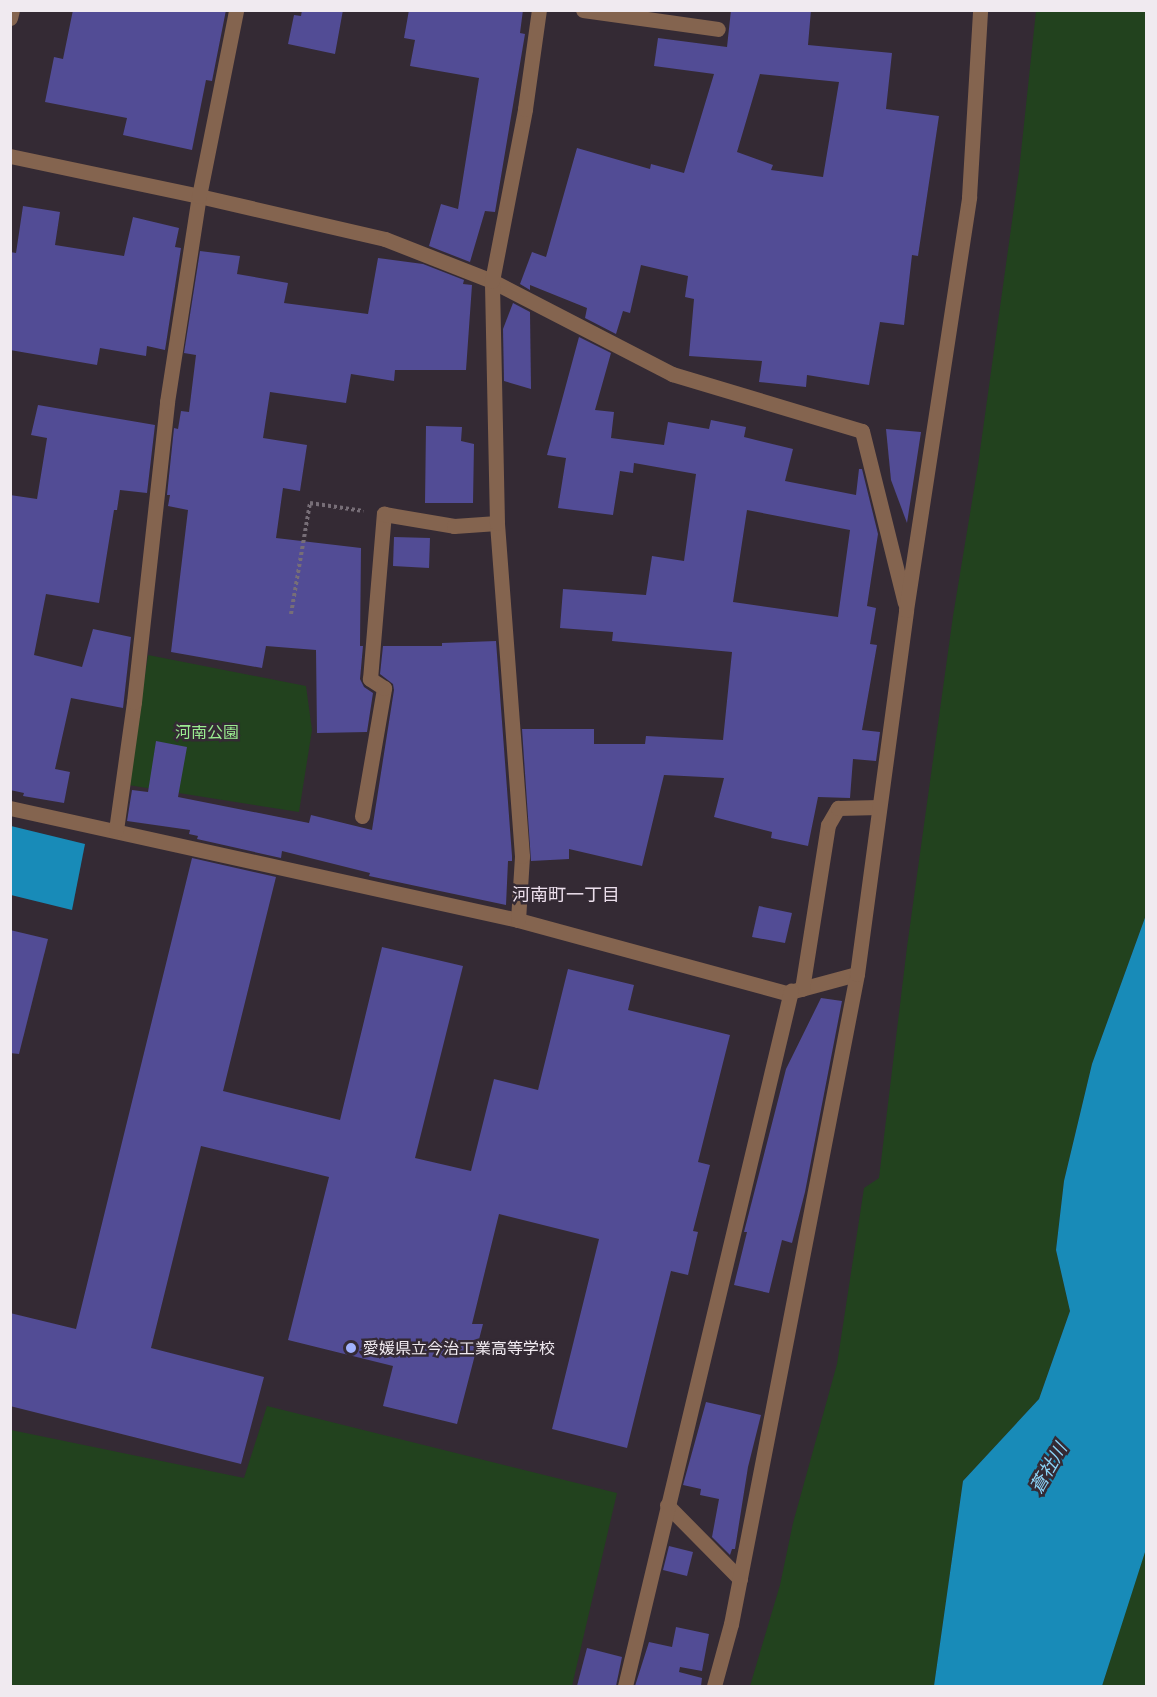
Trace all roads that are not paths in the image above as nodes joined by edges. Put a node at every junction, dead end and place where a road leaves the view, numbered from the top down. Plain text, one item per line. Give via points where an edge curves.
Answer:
1 (12, 10) edge
2 (236, 10) edge
3 (539, 10) edge
4 (583, 10) edge
5 (980, 10) edge
6 (10, 18) edge
7 (718, 29) dead end
8 (10, 156) edge
9 (199, 196) junction
10 (492, 281) junction
11 (496, 523) junction
12 (906, 610) junction
13 (879, 807) junction
14 (10, 808) edge
15 (362, 816) dead end
16 (116, 830) junction
17 (518, 920) junction
18 (856, 974) junction
19 (796, 990) junction
20 (667, 1505) junction
21 (740, 1579) junction
22 (625, 1686) edge
23 (714, 1686) edge

1 - 6 street
2 - 9 street
3 - 10 street via 525,109
4 - 7 street
5 - 12 street via 969,197
8 - 9 street
9 - 10 street via 385,239
9 - 16 street via 167,402
10 - 11 street
10 - 12 street via 672,374 862,431
11 - 15 street via 454,526 384,514 370,679 384,688
11 - 17 street via 522,855
12 - 13 street
13 - 18 street
13 - 19 street via 838,808 828,825
14 - 16 street
16 - 17 street
17 - 19 street via 786,993
18 - 19 street
18 - 21 street
19 - 20 street
20 - 21 street
20 - 22 street
21 - 23 street

